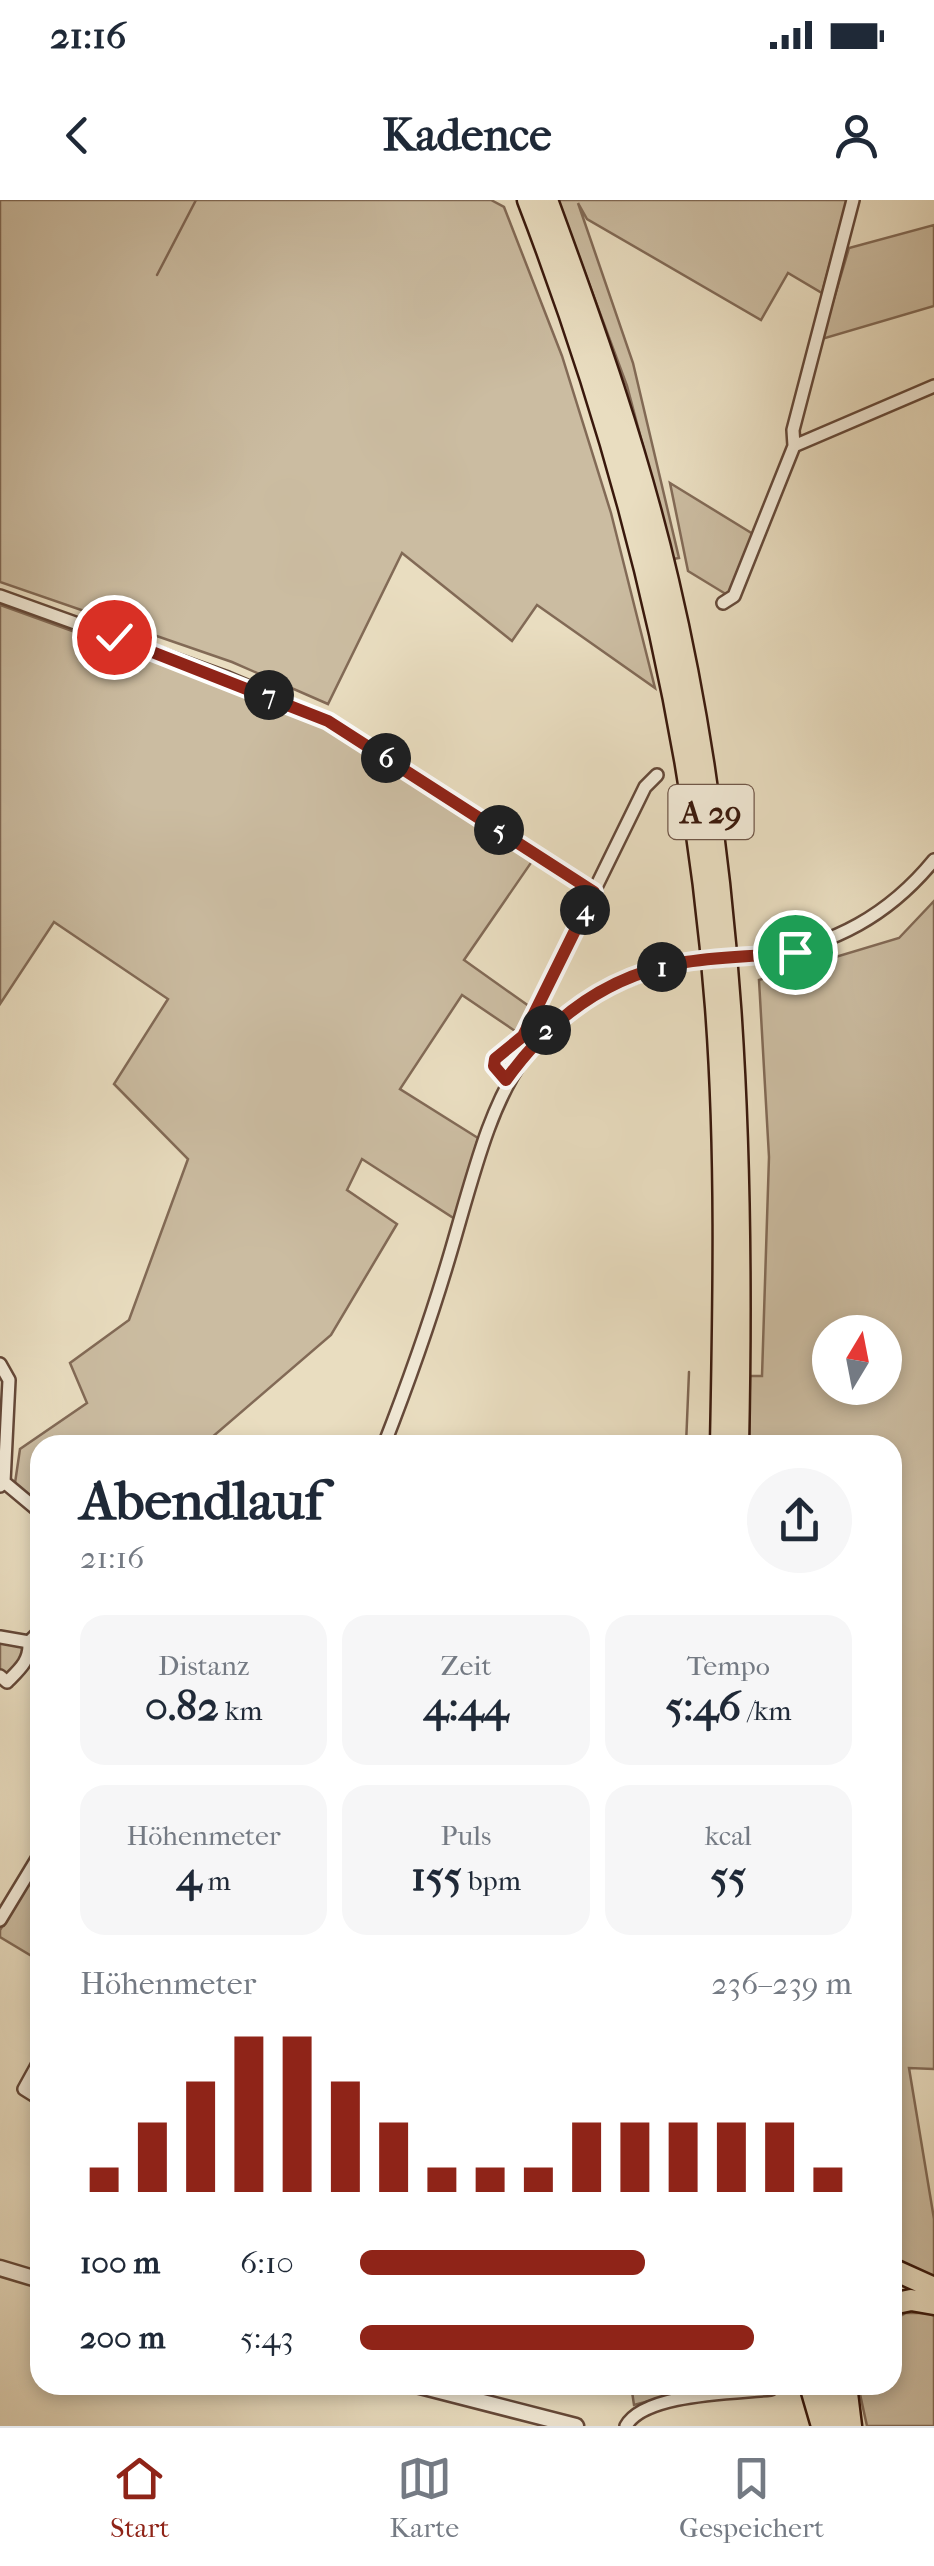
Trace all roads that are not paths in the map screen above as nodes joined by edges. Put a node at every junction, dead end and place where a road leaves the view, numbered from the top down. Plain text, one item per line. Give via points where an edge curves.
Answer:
1 (528, 200) edge
2 (547, 200) edge
3 (853, 200) edge
4 (934, 386) edge
5 (794, 446) junction
6 (0, 596) edge
7 (724, 603) dead end
8 (657, 776) dead end
9 (934, 860) edge
10 (594, 892) junction
11 (506, 1080) junction
12 (0, 1364) edge
13 (387, 1435) edge
14 (720, 1435) edge
15 (738, 1435) edge
16 (2, 1484) edge
17 (30, 1505) edge
18 (0, 1638) edge
19 (30, 1642) joint
20 (0, 1676) edge
21 (30, 1870) edge
22 (0, 1920) edge
23 (0, 2268) edge
24 (902, 2274) edge
25 (30, 2277) edge
26 (934, 2288) edge
27 (902, 2302) edge
28 (934, 2304) edge
29 (455, 2395) edge
30 (728, 2395) edge
31 (815, 2395) edge
32 (818, 2395) edge
33 (820, 2395) edge
34 (847, 2395) edge
35 (576, 2426) edge
36 (626, 2426) edge
37 (813, 2426) edge
38 (822, 2426) edge
39 (840, 2426) edge
40 (851, 2426) edge

1 - 14 highway, A 29 via 624,482 654,595 693,806 720,1097
2 - 15 highway, A 29 via 639,471 668,581 708,792 736,1076
3 - 5 street
4 - 5 street
5 - 7 street via 734,596
6 - 10 street via 328,721
8 - 10 street via 645,787
9 - 11 street, bridge via 903,896 824,942 764,956 680,963 627,978 563,1014
10 - 11 street via 523,1036 495,1059
11 - 13 street
12 - 16 street via 10,1380
16 - 17 street
18 - 19 street
19 - 20 street via 30,1656 20,1668 7,1682
21 - 22 street
23 - 25 street
24 - 26 highway
27 - 28 highway
29 - 35 street
30 - 36 street via 638,2411
31 - 37 highway
32 - 38 highway
33 - 39 highway
34 - 40 highway

